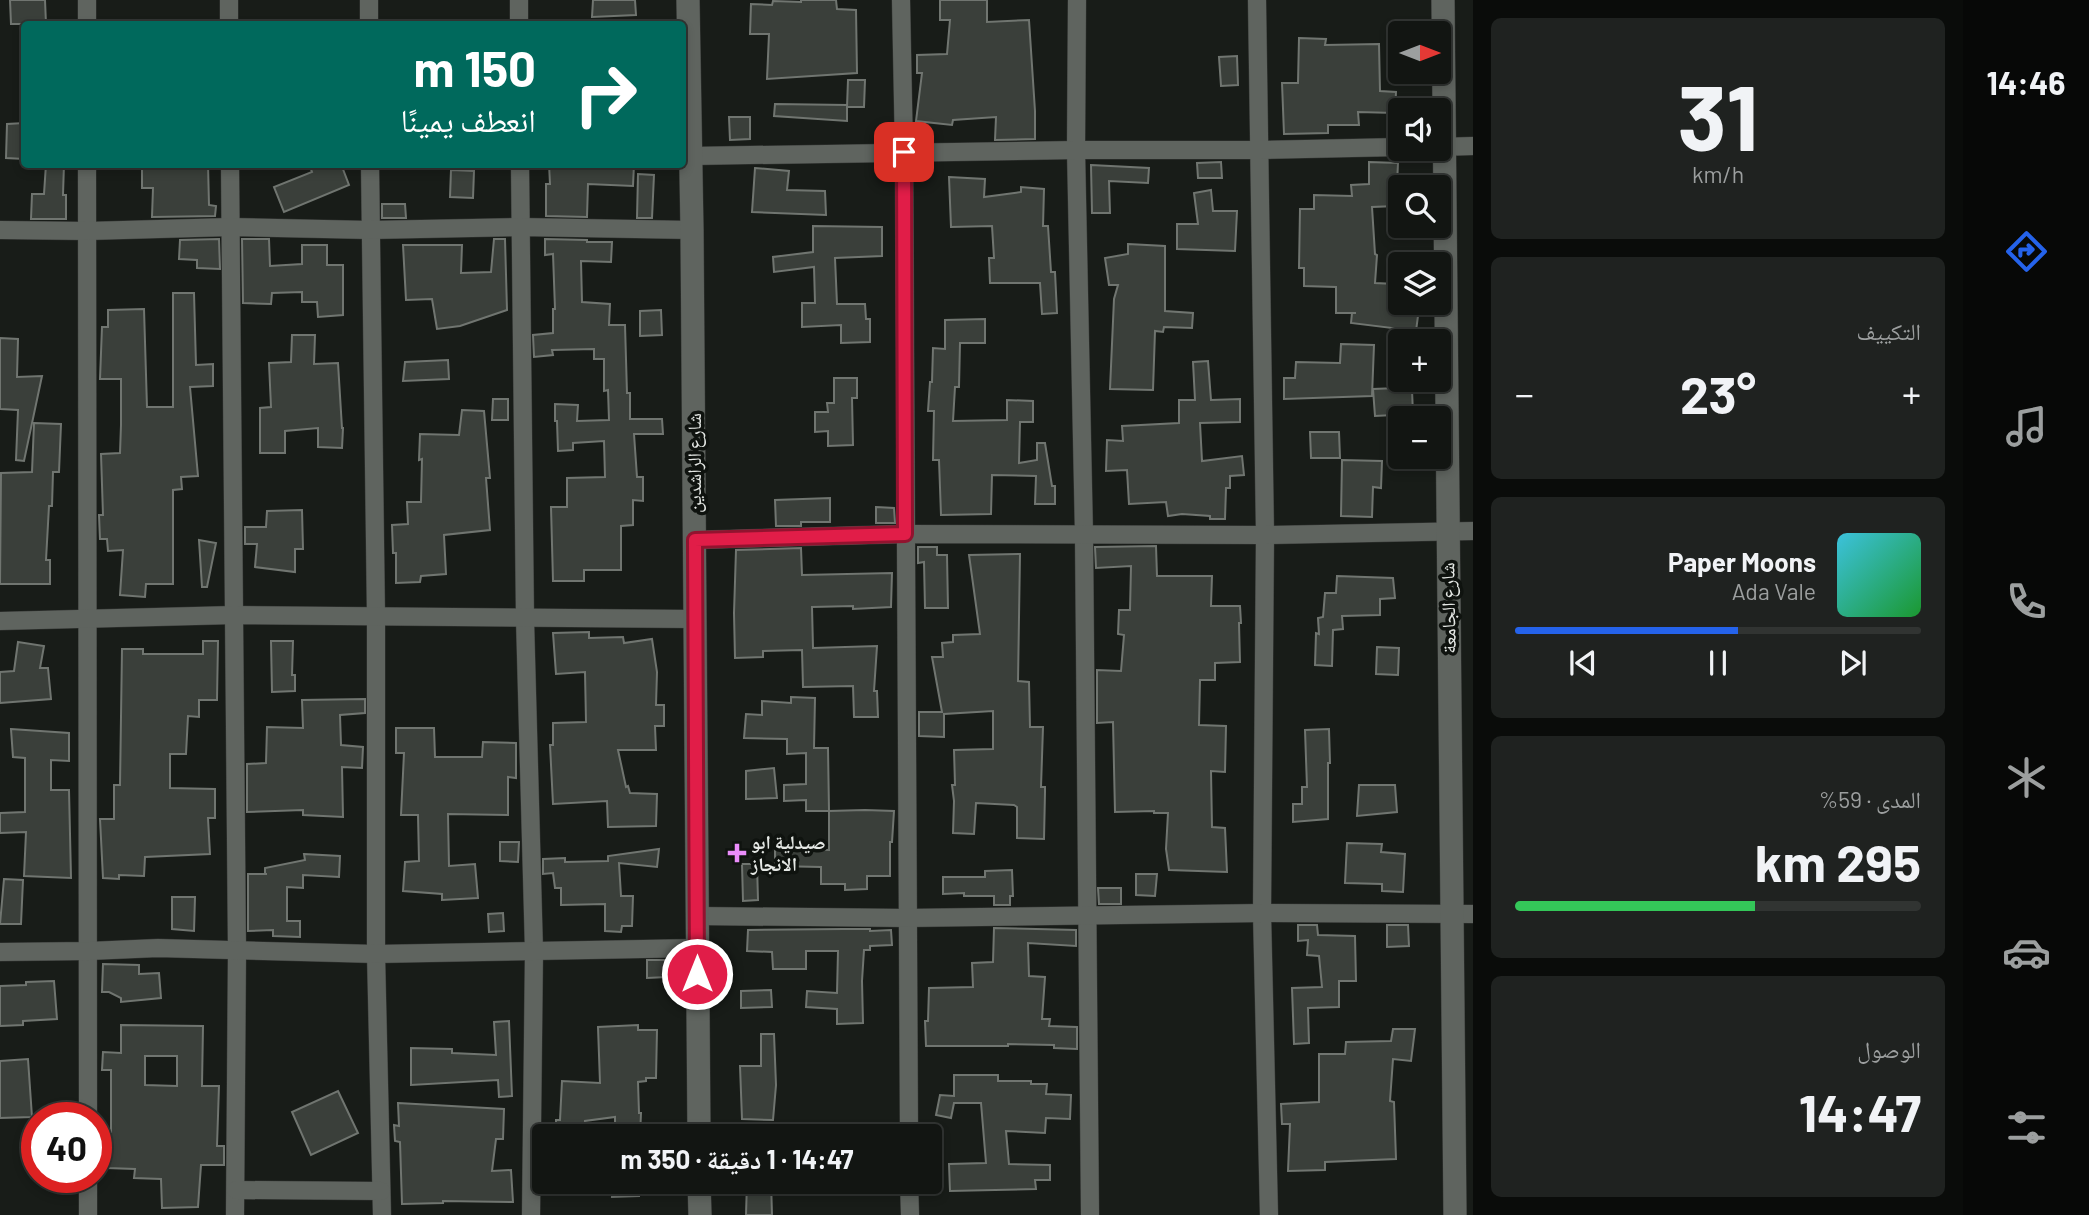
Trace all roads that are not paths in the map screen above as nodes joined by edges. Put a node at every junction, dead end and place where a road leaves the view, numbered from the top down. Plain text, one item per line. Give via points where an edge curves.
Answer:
1 (87, 0) edge
2 (229, 0) edge
3 (369, 0) edge
4 (519, 0) edge
5 (688, 0) edge
6 (901, 0) edge
7 (1077, 0) edge
8 (1257, 0) edge
9 (1443, 0) edge
10 (87, 21) edge
11 (229, 21) edge
12 (369, 21) edge
13 (519, 21) edge
14 (1442, 98) edge
15 (1451, 146) edge
16 (1473, 146) edge
17 (1388, 147) edge
18 (1076, 150) junction
19 (1258, 150) junction
20 (904, 152) junction
21 (691, 156) junction
22 (1442, 161) edge
23 (87, 168) edge
24 (230, 168) edge
25 (370, 168) edge
26 (520, 168) edge
27 (230, 228) junction
28 (520, 228) junction
29 (0, 230) edge
30 (370, 230) junction
31 (692, 230) junction
32 (88, 231) junction
33 (1473, 531) edge
34 (1447, 532) junction
35 (905, 534) junction
36 (1084, 535) junction
37 (1265, 535) junction
38 (695, 540) junction
39 (234, 615) junction
40 (376, 617) junction
41 (88, 618) junction
42 (525, 619) junction
43 (694, 619) junction
44 (0, 621) edge
45 (1262, 913) junction
46 (1089, 914) junction
47 (1463, 914) edge
48 (697, 916) junction
49 (906, 918) junction
50 (696, 948) junction
51 (89, 951) junction
52 (237, 951) junction
53 (534, 951) junction
54 (0, 952) edge
55 (376, 954) junction
56 (88, 1102) edge
57 (699, 1124) edge
58 (909, 1124) edge
59 (236, 1189) junction
60 (381, 1191) junction
61 (88, 1193) edge
62 (699, 1194) edge
63 (909, 1194) edge
64 (88, 1215) edge
65 (235, 1215) edge
66 (382, 1215) edge
67 (531, 1215) edge
68 (700, 1215) edge
69 (910, 1215) edge
70 (1090, 1215) edge
71 (1269, 1215) edge
72 (1455, 1215) edge

1 - 10 street
2 - 11 street
3 - 12 street
4 - 13 street
5 - 21 street, شارع الراشدين
6 - 20 street
7 - 18 street
8 - 19 street
9 - 14 street, شارع الجامعة
15 - 16 street
17 - 19 street
18 - 19 street
18 - 20 street
18 - 36 street
19 - 37 street
20 - 21 street
20 - 35 street
21 - 31 street, شارع الراشدين
22 - 34 street, شارع الجامعة
23 - 32 street
24 - 27 street
25 - 30 street
26 - 28 street
27 - 30 street
27 - 32 street
27 - 39 street
28 - 30 street
28 - 31 street
28 - 42 street
29 - 32 street
30 - 40 street
31 - 38 street, شارع الراشدين
32 - 41 street
33 - 34 street
34 - 37 street
34 - 47 street, شارع الجامعة
35 - 36 street
35 - 38 street
35 - 49 street
36 - 37 street
36 - 46 street
37 - 45 street
38 - 43 street, شارع الراشدين
39 - 40 street
39 - 41 street
39 - 52 street
40 - 42 street
40 - 55 street
41 - 44 street
41 - 51 street
42 - 43 street
42 - 53 street
43 - 48 street, شارع الراشدين
45 - 46 street
45 - 47 street
45 - 71 street
46 - 49 street
46 - 70 street
47 - 72 street, شارع الجامعة
48 - 49 street
48 - 50 street, شارع الراشدين
49 - 58 street
50 - 53 street
50 - 57 street, شارع الراشدين
51 - 52 street
51 - 54 street
51 - 56 street
52 - 55 street
52 - 59 street
53 - 55 street
53 - 67 street
55 - 60 street
59 - 60 street
59 - 65 street
60 - 66 street
61 - 64 street
62 - 68 street
63 - 69 street

